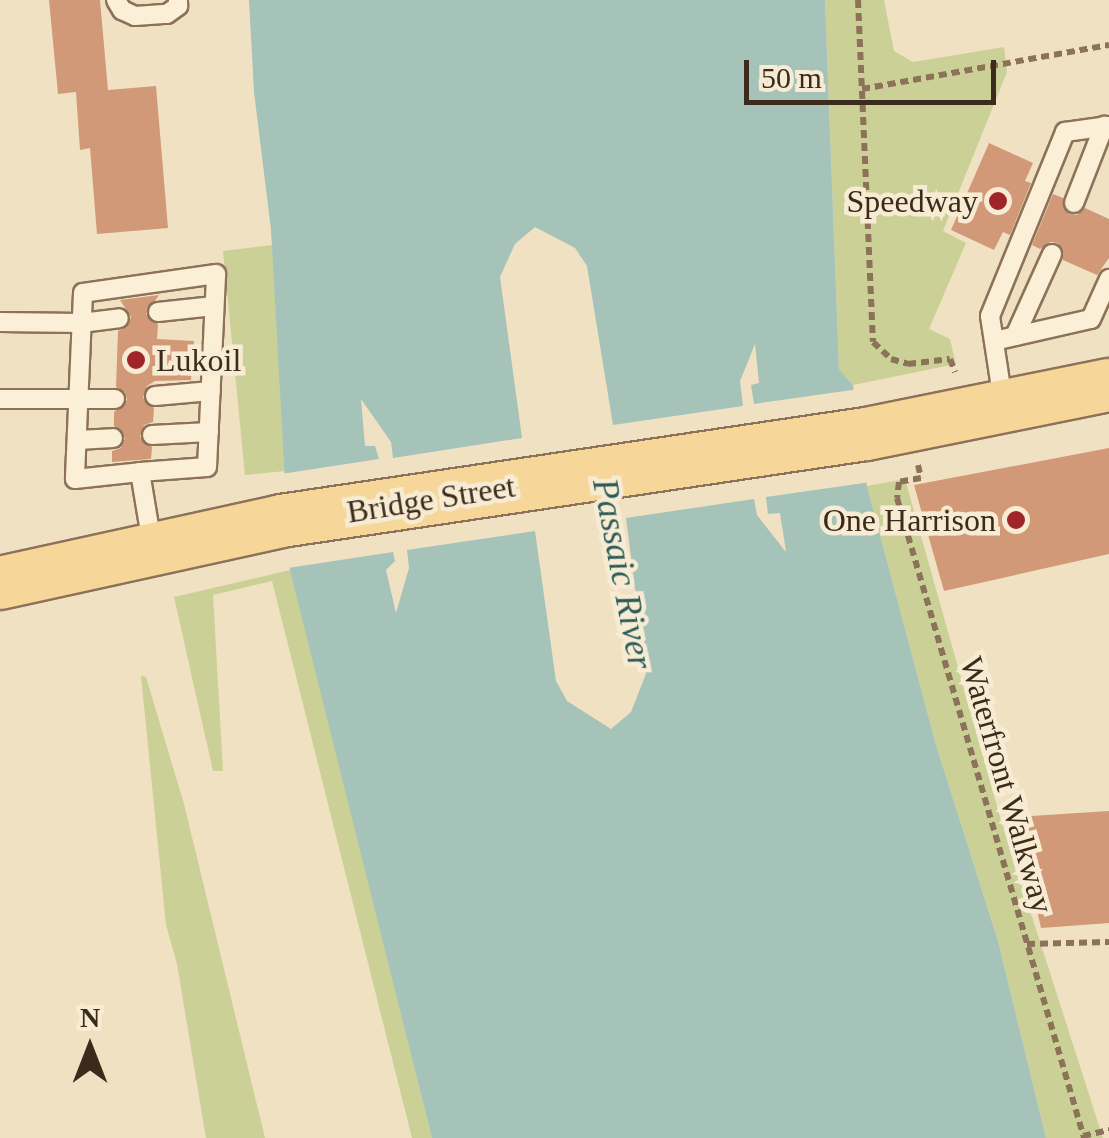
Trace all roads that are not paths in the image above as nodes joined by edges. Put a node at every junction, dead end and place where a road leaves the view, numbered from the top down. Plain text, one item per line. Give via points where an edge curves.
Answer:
1 (116, 0) edge
2 (178, 0) edge
3 (1107, 126) edge
4 (1074, 203) dead end
5 (1052, 254) dead end
6 (1109, 279) edge
7 (214, 306) junction
8 (158, 312) dead end
9 (118, 318) dead end
10 (0, 322) edge
11 (81, 323) junction
12 (1015, 336) junction
13 (994, 341) junction
14 (1109, 385) edge
15 (211, 391) junction
16 (154, 396) dead end
17 (0, 398) edge
18 (115, 398) dead end
19 (78, 401) junction
20 (1004, 406) junction
21 (208, 432) junction
22 (152, 435) dead end
23 (113, 438) dead end
24 (76, 440) junction
25 (140, 472) junction
26 (153, 549) junction
27 (0, 583) edge

1 - 2 lane via 135,16 167,14
3 - 4 lane
3 - 13 lane via 1064,132 990,316
5 - 12 lane
6 - 12 lane via 1092,318
7 - 8 lane
7 - 11 lane via 216,274 82,293
7 - 15 lane
9 - 11 lane
10 - 11 lane
11 - 19 lane
12 - 13 lane
13 - 20 lane
14 - 20 main road, Bridge Street
15 - 16 lane
15 - 21 lane
17 - 19 lane
18 - 19 lane
19 - 24 lane
20 - 26 main road, Bridge Street via 866,434 281,521
21 - 22 lane
21 - 25 lane via 207,467
23 - 24 lane
24 - 25 lane via 75,478
25 - 26 lane
26 - 27 main road, Bridge Street

